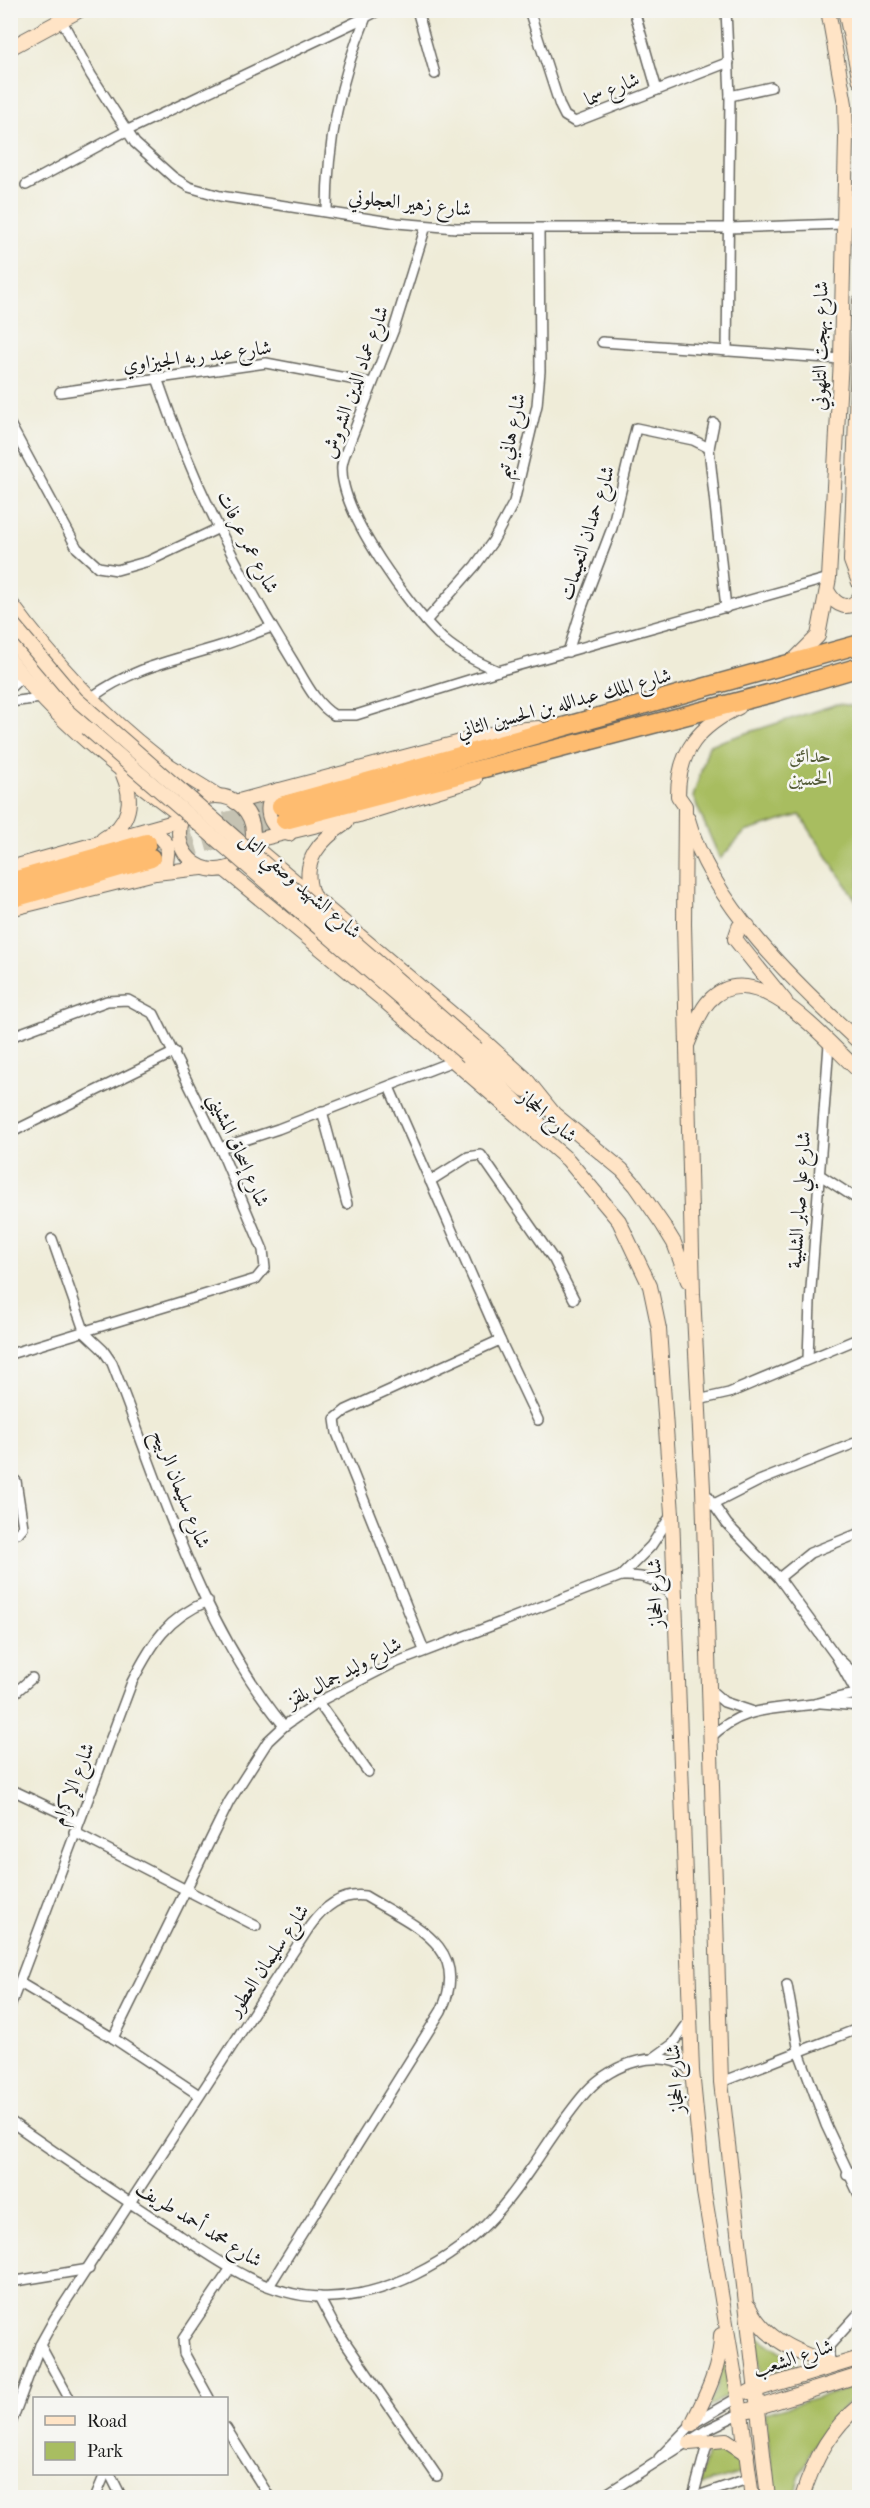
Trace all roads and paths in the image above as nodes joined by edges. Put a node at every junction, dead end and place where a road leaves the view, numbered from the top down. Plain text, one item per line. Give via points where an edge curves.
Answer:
1 (80, 10) edge
2 (380, 10) edge
3 (417, 10) edge
4 (529, 10) edge
5 (634, 10) edge
6 (726, 10) edge
7 (828, 10) edge
8 (845, 10) edge
9 (366, 17) junction
10 (62, 21) junction
11 (10, 48) edge
12 (729, 62) junction
13 (435, 74) dead end
14 (860, 81) edge
15 (771, 87) dead end
16 (657, 90) junction
17 (730, 96) junction
18 (126, 131) junction
19 (26, 185) dead end
20 (327, 211) junction
21 (842, 224) junction
22 (426, 226) junction
23 (729, 228) junction
24 (538, 229) junction
25 (860, 302) edge
26 (602, 342) dead end
27 (727, 351) junction
28 (841, 359) junction
29 (157, 378) junction
30 (372, 383) junction
31 (60, 392) dead end
32 (714, 423) dead end
33 (10, 424) edge
34 (709, 448) junction
35 (219, 528) junction
36 (829, 585) junction
37 (860, 585) edge
38 (860, 596) edge
39 (10, 602) edge
40 (726, 608) junction
41 (10, 621) edge
42 (426, 621) junction
43 (272, 627) junction
44 (10, 638) edge
45 (860, 644) edge
46 (568, 652) junction
47 (10, 660) edge
48 (784, 667) junction
49 (860, 667) edge
50 (498, 671) junction
51 (22, 676) junction
52 (10, 688) edge
53 (771, 693) junction
54 (92, 697) junction
55 (40, 698) junction
56 (10, 702) edge
57 (569, 745) junction
58 (154, 754) junction
59 (122, 772) junction
60 (137, 783) junction
61 (219, 796) junction
62 (235, 802) junction
63 (685, 806) junction
64 (283, 812) junction
65 (359, 815) junction
66 (182, 818) junction
67 (252, 842) junction
68 (92, 844) junction
69 (149, 852) junction
70 (202, 867) junction
71 (281, 867) junction
72 (10, 868) edge
73 (224, 869) junction
74 (10, 882) edge
75 (312, 894) junction
76 (10, 898) edge
77 (266, 903) junction
78 (10, 909) edge
79 (748, 926) junction
80 (787, 1005) junction
81 (10, 1037) edge
82 (860, 1043) edge
83 (829, 1044) junction
84 (686, 1048) junction
85 (175, 1052) junction
86 (472, 1052) junction
87 (453, 1061) junction
88 (860, 1072) edge
89 (389, 1087) junction
90 (322, 1111) junction
91 (554, 1114) junction
92 (10, 1133) edge
93 (220, 1148) junction
94 (568, 1160) junction
95 (820, 1175) junction
96 (430, 1180) junction
97 (860, 1201) edge
98 (347, 1204) dead end
99 (52, 1239) dead end
100 (693, 1294) junction
101 (574, 1299) dead end
102 (85, 1333) junction
103 (860, 1338) edge
104 (500, 1340) junction
105 (10, 1354) edge
106 (808, 1359) junction
107 (698, 1401) junction
108 (538, 1420) dead end
109 (860, 1441) edge
110 (16, 1481) dead end
111 (703, 1489) junction
112 (712, 1505) junction
113 (672, 1514) junction
114 (860, 1533) edge
115 (10, 1535) edge
116 (621, 1576) junction
117 (778, 1578) junction
118 (675, 1600) junction
119 (208, 1601) junction
120 (424, 1650) junction
121 (836, 1656) junction
122 (32, 1678) dead end
123 (860, 1679) edge
124 (708, 1689) junction
125 (857, 1691) edge
126 (10, 1697) edge
127 (318, 1702) junction
128 (819, 1703) junction
129 (860, 1705) edge
130 (751, 1711) junction
131 (284, 1726) junction
132 (710, 1738) junction
133 (369, 1772) dead end
134 (10, 1789) edge
135 (78, 1821) junction
136 (74, 1832) junction
137 (186, 1888) junction
138 (256, 1926) dead end
139 (20, 1983) junction
140 (787, 1985) dead end
141 (10, 2007) edge
142 (690, 2020) junction
143 (860, 2028) edge
144 (113, 2038) junction
145 (799, 2052) junction
146 (655, 2057) junction
147 (692, 2071) junction
148 (721, 2082) junction
149 (199, 2095) junction
150 (10, 2121) edge
151 (860, 2169) edge
152 (847, 2175) junction
153 (860, 2197) edge
154 (128, 2203) junction
155 (231, 2268) junction
156 (89, 2269) junction
157 (10, 2282) edge
158 (269, 2286) junction
159 (319, 2297) junction
160 (746, 2301) junction
161 (722, 2308) junction
162 (860, 2312) edge
163 (40, 2345) junction
164 (860, 2358) edge
165 (833, 2365) junction
166 (860, 2375) edge
167 (756, 2389) junction
168 (68, 2397) edge
169 (208, 2397) edge
170 (739, 2397) junction
171 (860, 2405) edge
172 (757, 2407) junction
173 (741, 2413) junction
174 (692, 2424) junction
175 (10, 2426) edge
176 (228, 2431) edge
177 (708, 2441) junction
178 (689, 2443) junction
179 (747, 2454) junction
180 (658, 2460) junction
181 (105, 2475) edge
182 (110, 2475) edge
183 (437, 2476) dead end
184 (750, 2478) junction
185 (692, 2497) edge
186 (94, 2498) edge
187 (122, 2498) edge
188 (270, 2498) edge
189 (600, 2498) edge
190 (752, 2498) edge
191 (768, 2498) edge
192 (802, 2498) edge

1 - 10 main road
2 - 9 street
3 - 13 street
4 - 16 street, شارع سما via 560,106 570,120 580,122
5 - 16 street
6 - 12 street
7 - 21 main road, شارع بهجت التلهوني via 845,104
8 - 14 main road
9 - 18 street
9 - 20 street via 351,56 333,130 327,162
10 - 11 main road
10 - 18 street, شارع زهير العجلوني
12 - 16 street, شارع سما
12 - 17 street
15 - 17 street
17 - 23 street
18 - 19 street
18 - 20 street, شارع زهير العجلوني via 160,168 189,187 227,198
20 - 22 street, شارع زهير العجلوني
21 - 23 street, شارع زهير العجلوني
21 - 28 main road, شارع بهجت التلهوني
22 - 24 street, شارع زهير العجلوني
22 - 30 street, شارع عماد الدين الشروش via 408,290
23 - 24 street, شارع زهير العجلوني
23 - 27 street
24 - 42 street, شارع هاني تيم via 540,371 537,405 514,502 493,541
25 - 37 main road, شارع بهجت التلهوني via 851,561
26 - 27 street
27 - 28 street
28 - 36 main road, شارع بهجت التلهوني
29 - 30 street, شارع عبد ربه الجيزاوي via 266,363
29 - 31 street, شارع عبد ربه الجيزاوي
29 - 35 street, شارع عمر عرفات via 187,461
30 - 42 street, شارع عماد الدين الشروش via 342,464 344,485 382,564
32 - 34 street
33 - 35 street via 77,548 98,567 117,570 149,561
34 - 40 street
34 - 46 street, شارع حمدان النعيمات via 693,440 636,428 612,528
35 - 43 street, شارع عمر عرفات
36 - 38 main road via 836,603 845,607
36 - 40 street
36 - 48 main road, شارع بهجت التلهوني via 818,636
39 - 54 main road
40 - 46 street
41 - 86 main road, شارع الشهيد وصفي التل, bridge via 76,699
42 - 50 street, شارع عماد الدين الشروش via 462,653
43 - 50 street, شارع عمر عرفات via 318,702 344,717
43 - 54 street via 153,664 128,674
44 - 86 main road, شارع الشهيد وصفي التل, bridge via 87,728
45 - 48 highway, شارع الملك عبدالله بن الحسين الثاني
46 - 50 street
47 - 51 main road
48 - 64 highway, شارع الملك عبدالله بن الحسين الثاني via 562,725
49 - 53 highway
51 - 52 street
51 - 55 main road
53 - 57 highway
53 - 63 main road, شارع الحجاز via 726,714 698,734 680,778 678,796
54 - 58 main road
55 - 56 street
55 - 59 main road
57 - 64 highway
57 - 65 main road via 526,764
58 - 60 main road via 163,771 163,782 151,787
58 - 61 main road
59 - 60 main road
59 - 68 main road via 130,797 128,815 114,833
60 - 66 main road
61 - 62 main road
61 - 66 main road via 197,801
62 - 64 main road
62 - 67 main road via 250,819
63 - 79 main road via 708,870
63 - 84 main road, شارع الحجاز
64 - 65 main road
64 - 67 main road
65 - 75 main road via 330,833 315,850 308,871
66 - 69 main road
66 - 70 main road via 179,836 183,850
67 - 71 main road, شارع الحجاز
67 - 73 main road via 241,860
68 - 69 main road
68 - 72 main road
69 - 70 main road
69 - 74 highway
69 - 76 highway
69 - 78 main road
70 - 73 main road
71 - 75 main road, شارع الحجاز
71 - 77 main road via 267,869 258,880 259,894
73 - 77 main road, شارع الحجاز
75 - 91 main road, شارع الحجاز via 525,1078
77 - 87 main road, شارع الحجاز
79 - 80 main road via 739,927 735,939
79 - 82 main road
80 - 83 main road
80 - 84 main road via 754,987 725,990 703,1009
81 - 85 street, شارع إسحاق المشيني via 90,1005 128,1000 154,1014
83 - 88 main road
83 - 95 street, شارع علي صابر الشلبية
84 - 100 main road, شارع الحجاز
85 - 92 street
85 - 93 street, شارع إسحاق المشيني
86 - 91 main road, شارع الشهيد وصفي التل
86 - 94 main road, شارع الشهيد وصفي التل
87 - 89 street
87 - 94 main road, شارع الحجاز
89 - 90 street
89 - 96 street
90 - 93 street
90 - 98 street
91 - 100 main road, شارع الحجاز via 636,1186 674,1243
93 - 102 street, شارع إسحاق المشيني via 263,1250 262,1275
94 - 113 main road, شارع الحجاز via 619,1221 650,1286 659,1329
95 - 97 street
95 - 106 street, شارع علي صابر الشلبية
96 - 101 street via 468,1157 482,1155 554,1260
96 - 104 street
99 - 102 street
100 - 107 main road, شارع الحجاز
102 - 105 street
102 - 119 street, شارع سليمان الربيح via 112,1363
103 - 106 street
104 - 108 street
104 - 120 street via 346,1410 335,1419 336,1433
106 - 107 street via 729,1393
107 - 111 main road, شارع الحجاز
109 - 112 street via 759,1481
110 - 115 street via 24,1527
111 - 112 street
111 - 124 main road, شارع الحجاز
112 - 117 street
113 - 116 street, شارع وليد جمال بلقز via 651,1546
113 - 118 main road, شارع الحجاز
114 - 117 street via 810,1553
116 - 118 street, شارع وليد جمال بلقز via 652,1578
116 - 120 street, شارع وليد جمال بلقز
117 - 121 street
118 - 142 main road, شارع الحجاز
119 - 131 street, شارع سليمان الربيح via 225,1637
119 - 135 street, شارع الإكرام via 174,1619 145,1656
120 - 127 street, شارع وليد جمال بلقز
121 - 123 street
121 - 125 street
122 - 126 street
124 - 130 street via 728,1704
124 - 132 main road, شارع الحجاز
125 - 128 street
125 - 129 street
127 - 131 street, شارع وليد جمال بلقز
127 - 133 street
128 - 129 street
128 - 130 street
130 - 132 street
131 - 137 street, شارع وليد جمال بلقز via 268,1741 239,1785
132 - 148 main road, شارع الحجاز
134 - 135 street
135 - 136 street, شارع الإكرام
136 - 137 street
136 - 139 street, شارع الإكرام
137 - 138 street
137 - 144 street, شارع وليد جمال بلقز
139 - 141 street, شارع الإكرام
139 - 144 street
140 - 145 street
142 - 146 street, شارع محمد أحمد طريف via 673,2044
142 - 147 main road, شارع الحجاز
143 - 145 street
144 - 149 street
145 - 148 street
145 - 152 street
146 - 147 street via 671,2059
146 - 159 street, شارع محمد أحمد طريف via 605,2076 588,2090 495,2216 453,2252 396,2284
147 - 161 main road, شارع الحجاز via 704,2192
148 - 160 main road, شارع الحجاز
149 - 154 street, شارع سليمان العطور
149 - 158 street, شارع سليمان العطور via 319,1913 338,1900 354,1894 366,1896 421,1930 443,1952 451,1979 441,2011
150 - 154 street, شارع محمد أحمد طريف
151 - 152 street
152 - 153 street
154 - 155 street, شارع محمد أحمد طريف
154 - 156 street, شارع سليمان العطور
155 - 158 street, شارع محمد أحمد طريف
155 - 169 street via 183,2339 184,2353
156 - 157 street
156 - 163 street, شارع سليمان العطور
158 - 159 street, شارع محمد أحمد طريف
159 - 183 street via 335,2327
160 - 165 main road via 762,2328 774,2338
160 - 167 main road, شارع الحجاز
161 - 170 main road, شارع الحجاز
161 - 174 main road via 720,2351 706,2396
162 - 165 street via 829,2346
163 - 168 street
163 - 175 street, شارع سليمان العطور
164 - 165 main road, شارع الشعب
165 - 167 main road, شارع الشعب
166 - 172 main road, شارع الشعب
167 - 170 main road, شارع الشعب
167 - 172 main road, شارع الحجاز
170 - 173 main road, شارع الحجاز
170 - 174 street
171 - 192 main road via 833,2431 812,2468
172 - 173 main road, شارع الشعب
172 - 191 main road, شارع الحجاز
173 - 178 street
173 - 179 main road, شارع الحجاز
174 - 180 street
176 - 188 street
177 - 178 main road
177 - 179 main road via 726,2440
177 - 185 street
178 - 180 street
179 - 184 main road, شارع الحجاز
180 - 189 street
181 - 186 street
182 - 187 street
184 - 185 street
184 - 190 main road, شارع الحجاز

